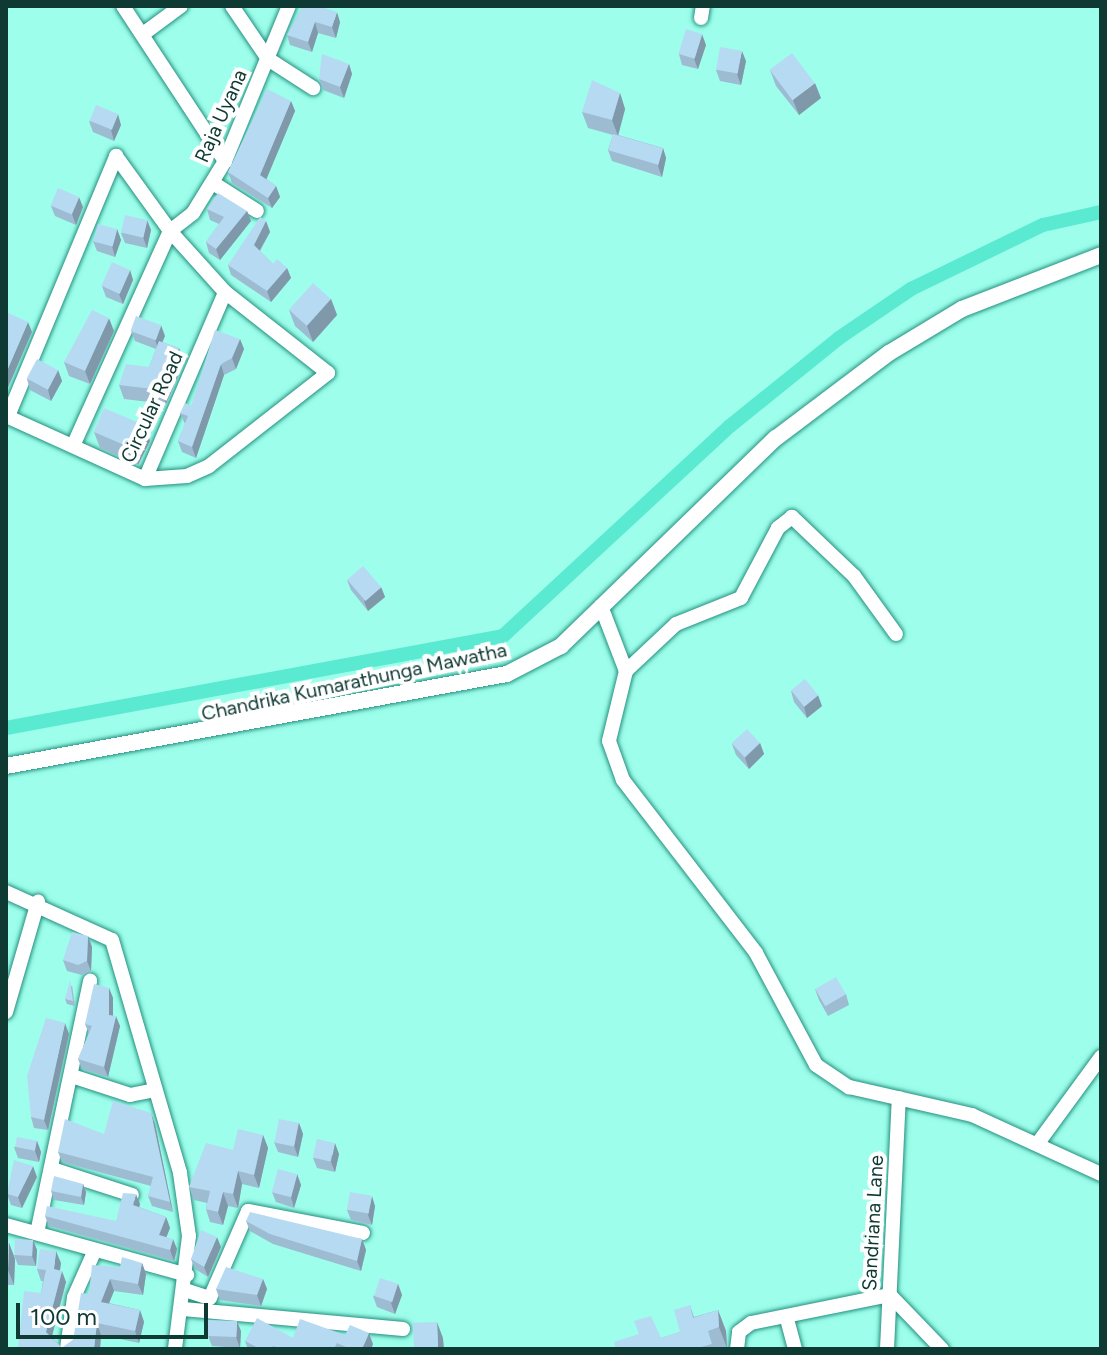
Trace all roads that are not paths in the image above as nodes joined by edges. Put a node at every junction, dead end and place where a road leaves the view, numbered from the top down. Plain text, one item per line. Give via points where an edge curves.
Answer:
1 (123, 6) edge
2 (181, 6) edge
3 (232, 6) edge
4 (289, 6) edge
5 (143, 34) junction
6 (268, 59) junction
7 (313, 88) dead end
8 (225, 161) junction
9 (213, 183) junction
10 (257, 211) dead end
11 (170, 231) junction
12 (1101, 255) edge
13 (225, 292) junction
14 (7, 416) edge
15 (74, 444) junction
16 (145, 479) junction
17 (601, 606) junction
18 (896, 634) dead end
19 (626, 671) junction
20 (6, 766) edge
21 (6, 892) edge
22 (38, 902) junction
23 (90, 981) dead end
24 (6, 1012) edge
25 (1101, 1057) edge
26 (75, 1077) junction
27 (155, 1090) junction
28 (899, 1098) junction
29 (1038, 1143) junction
30 (52, 1169) junction
31 (1101, 1174) edge
32 (132, 1195) edge
33 (6, 1225) edge
34 (37, 1233) junction
35 (363, 1233) dead end
36 (95, 1250) junction
37 (186, 1283) junction
38 (890, 1295) junction
39 (183, 1309) junction
40 (787, 1319) junction
41 (403, 1329) dead end
42 (67, 1349) edge
43 (175, 1349) edge
44 (737, 1349) edge
45 (795, 1349) edge
46 (887, 1349) edge
47 (942, 1349) edge

1 - 5 street
2 - 5 street
3 - 6 street
4 - 6 street, Raja Uyana
5 - 8 street
6 - 7 street
6 - 8 street, Raja Uyana
8 - 9 street, Raja Uyana
9 - 10 street
9 - 11 street, Raja Uyana
11 - 13 street
11 - 14 street via 116,156
11 - 15 street, Raja Uyana
12 - 17 main road, Chandrika Kumarathunga Mawatha via 975,303 889,353 776,438
13 - 16 street, Circular Road
13 - 16 street via 328,373 209,466 187,476
14 - 15 street, Circular Road
15 - 16 street, Circular Road
17 - 19 street
17 - 20 main road, Chandrika Kumarathunga Mawatha via 561,646 507,674
18 - 19 street via 854,576 792,517 778,528 741,598 676,624
19 - 28 street via 609,741 623,780 756,953 816,1065 849,1087
21 - 22 street
22 - 24 street
22 - 27 street via 112,940
23 - 26 street
25 - 29 street
26 - 27 street via 130,1095
26 - 30 street
27 - 37 street via 180,1173
28 - 29 street via 972,1115
28 - 38 street, Sandriana Lane
29 - 31 street
30 - 32 street
30 - 34 street
33 - 34 street
34 - 36 street
35 - 37 street via 260,1208 248,1211 210,1298
36 - 37 street
36 - 42 street via 74,1297
37 - 39 street
38 - 40 street
38 - 46 street, Sandriana Lane
38 - 47 street
39 - 41 street
39 - 43 street
40 - 44 street via 751,1323 739,1332
40 - 45 street

